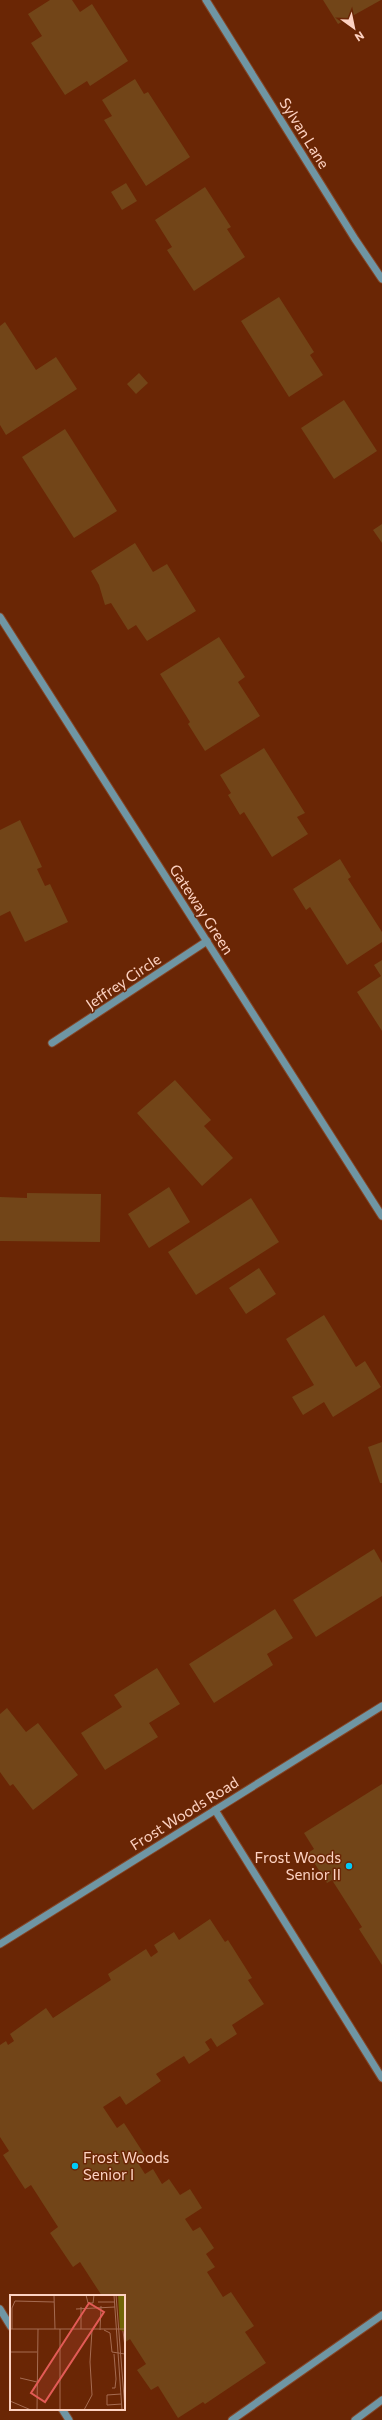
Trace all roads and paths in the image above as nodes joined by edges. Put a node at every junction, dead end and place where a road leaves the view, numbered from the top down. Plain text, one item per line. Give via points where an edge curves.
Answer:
1 (206, 0) edge
2 (382, 279) edge
3 (0, 617) edge
4 (207, 941) junction
5 (52, 1043) dead end
6 (382, 1216) edge
7 (382, 1706) edge
8 (215, 1810) junction
9 (1, 1942) edge
10 (382, 2078) edge
11 (0, 2309) edge
12 (382, 2315) edge
13 (10, 2325) edge
14 (382, 2400) edge
15 (63, 2410) edge
16 (69, 2420) edge
17 (232, 2420) edge
18 (355, 2420) edge

1 - 2 street, Sylvan Lane
3 - 4 street, Gateway Green
4 - 5 street, Jeffrey Circle
4 - 6 street, Gateway Green
7 - 8 street, Frost Woods Road
8 - 9 street, Frost Woods Road
8 - 10 street
11 - 13 street
12 - 17 street
14 - 18 street
15 - 16 street

